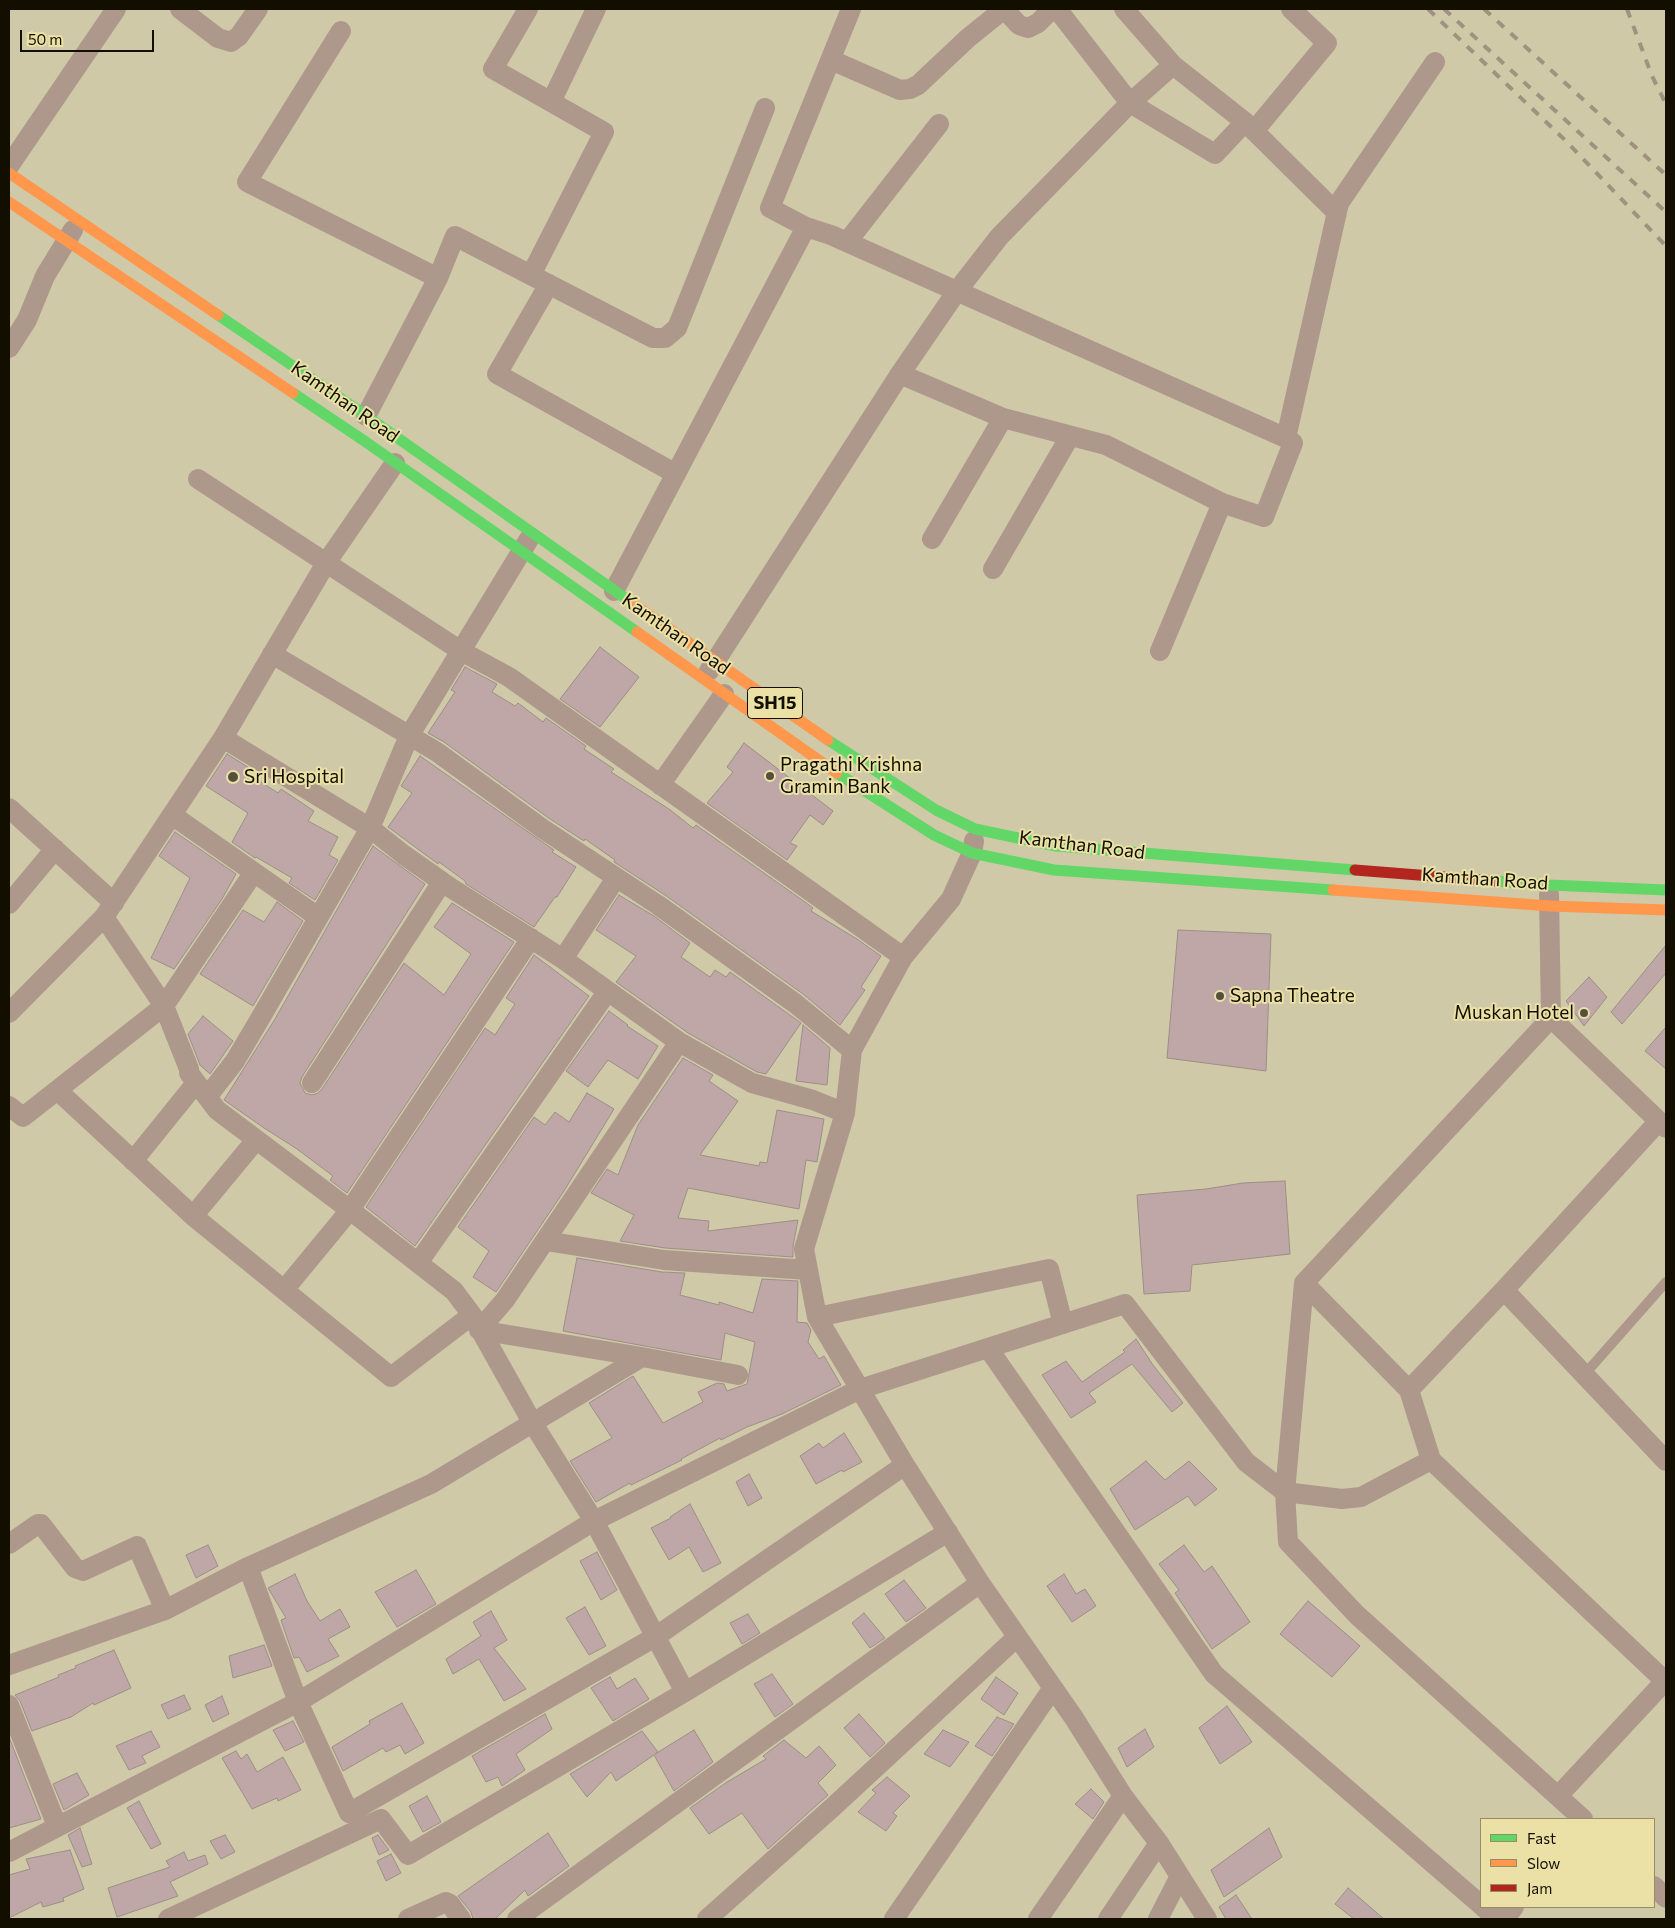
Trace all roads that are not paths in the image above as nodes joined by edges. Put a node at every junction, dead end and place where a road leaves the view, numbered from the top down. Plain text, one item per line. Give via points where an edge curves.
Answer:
1 (116, 9) edge
2 (180, 9) edge
3 (258, 9) edge
4 (528, 9) edge
5 (596, 9) edge
6 (851, 9) edge
7 (1004, 9) edge
8 (1052, 9) edge
9 (1057, 9) edge
10 (1124, 9) edge
11 (1292, 9) edge
12 (341, 31) dead end
13 (830, 60) junction
14 (1435, 62) dead end
15 (1173, 65) junction
16 (552, 102) junction
17 (1130, 102) junction
18 (765, 108) dead end
19 (939, 124) dead end
20 (1250, 127) junction
21 (9, 166) edge
22 (9, 173) edge
23 (9, 202) edge
24 (1337, 213) junction
25 (80, 220) junction
26 (806, 227) junction
27 (65, 241) junction
28 (847, 242) junction
29 (531, 275) junction
30 (438, 278) junction
31 (549, 284) junction
32 (957, 291) junction
33 (9, 348) edge
34 (900, 374) junction
35 (366, 416) junction
36 (1003, 418) junction
37 (1070, 436) junction
38 (1286, 438) junction
39 (395, 463) junction
40 (676, 474) junction
41 (198, 479) dead end
42 (1222, 502) junction
43 (532, 534) junction
44 (932, 539) dead end
45 (521, 552) junction
46 (326, 563) junction
47 (993, 569) dead end
48 (614, 591) junction
49 (461, 651) junction
50 (1160, 651) dead end
51 (272, 654) junction
52 (716, 662) junction
53 (703, 679) junction
54 (724, 694) junction
55 (408, 736) junction
56 (223, 738) junction
57 (660, 785) junction
58 (9, 808) edge
59 (172, 815) junction
60 (370, 828) junction
61 (974, 829) junction
62 (55, 849) junction
63 (972, 854) junction
64 (1217, 858) junction
65 (254, 872) junction
66 (616, 878) junction
67 (1466, 878) junction
68 (442, 882) junction
69 (1217, 882) junction
70 (1549, 885) junction
71 (1666, 890) edge
72 (1465, 900) junction
73 (9, 904) edge
74 (1550, 906) junction
75 (109, 910) junction
76 (1666, 910) edge
77 (318, 917) junction
78 (531, 938) junction
79 (903, 957) junction
80 (563, 959) junction
81 (607, 992) junction
82 (13, 1001) edge
83 (164, 1006) junction
84 (1551, 1018) junction
85 (679, 1042) junction
86 (852, 1050) junction
87 (312, 1082) dead end
88 (57, 1090) junction
89 (202, 1090) junction
90 (9, 1106) edge
91 (845, 1114) junction
92 (1662, 1125) edge
93 (256, 1140) junction
94 (133, 1161) junction
95 (350, 1210) junction
96 (193, 1216) junction
97 (546, 1241) junction
98 (418, 1263) junction
99 (808, 1270) junction
100 (1666, 1282) edge
101 (1304, 1283) junction
102 (284, 1290) junction
103 (1504, 1290) junction
104 (817, 1316) junction
105 (476, 1322) junction
106 (1064, 1324) junction
107 (988, 1348) junction
108 (642, 1357) junction
109 (738, 1375) dead end
110 (1584, 1375) junction
111 (860, 1389) junction
112 (1409, 1390) junction
113 (532, 1422) junction
114 (1431, 1460) junction
115 (1666, 1461) edge
116 (905, 1465) junction
117 (1285, 1492) junction
118 (594, 1521) junction
119 (948, 1532) junction
120 (9, 1544) edge
121 (248, 1567) junction
122 (980, 1583) junction
123 (165, 1610) junction
124 (655, 1637) junction
125 (1017, 1637) junction
126 (9, 1665) edge
127 (1666, 1681) edge
128 (1053, 1688) junction
129 (685, 1692) junction
130 (298, 1702) junction
131 (11, 1715) edge
132 (1123, 1796) junction
133 (1558, 1796) junction
134 (1582, 1818) edge
135 (57, 1826) junction
136 (1159, 1843) junction
137 (9, 1852) edge
138 (1180, 1876) junction
139 (1655, 1887) edge
140 (1666, 1898) edge
141 (1480, 1904) edge
142 (1484, 1908) edge
143 (1513, 1908) edge
144 (168, 1919) edge
145 (408, 1919) edge
146 (461, 1919) edge
147 (517, 1919) edge
148 (708, 1919) edge
149 (894, 1919) edge
150 (1038, 1919) edge
151 (1108, 1919) edge
152 (1158, 1919) edge
153 (1207, 1919) edge
154 (1498, 1919) edge
155 (1504, 1919) edge

1 - 21 street
2 - 3 street via 218,38 230,42 239,36
4 - 16 street via 493,69
5 - 16 street
6 - 13 street
7 - 8 street via 1019,25 1028,28
7 - 13 street via 910,89 900,90
9 - 17 street
10 - 15 street
11 - 20 street via 1327,43
12 - 30 street via 248,182
13 - 26 street via 770,208
14 - 24 street via 1339,203
15 - 17 street
15 - 20 street
16 - 29 street via 604,132
17 - 20 street via 1215,154
17 - 32 street via 999,236
18 - 31 street via 676,328 665,338 652,338
19 - 28 street
20 - 24 street
22 - 25 main road, Kamthan Road / SH15
23 - 27 main road, Kamthan Road / SH15
24 - 38 street
25 - 27 street
25 - 35 main road, Kamthan Road / SH15
26 - 28 street
26 - 40 street
27 - 33 street via 45,276 27,320
27 - 39 main road, Kamthan Road / SH15
28 - 32 street
29 - 30 street via 454,236
29 - 31 street
30 - 35 street
31 - 40 street via 497,374
32 - 34 street
32 - 38 street
34 - 36 street
34 - 52 street
35 - 43 main road, Kamthan Road / SH15
36 - 37 street
36 - 44 street
37 - 42 street via 1106,445
37 - 47 street
38 - 42 street via 1294,443 1264,517
39 - 45 main road, Kamthan Road / SH15
39 - 46 street
40 - 48 street
41 - 46 street
42 - 50 street
43 - 45 street
43 - 48 main road, Kamthan Road / SH15
45 - 49 street
45 - 53 main road, Kamthan Road / SH15
46 - 49 street
46 - 51 street
48 - 52 main road, Kamthan Road / SH15
49 - 55 street
49 - 57 street via 509,677
51 - 55 street
51 - 56 street
52 - 53 street
52 - 61 main road, Kamthan Road / SH15 via 870,768 936,810
53 - 54 main road, Kamthan Road / SH15
54 - 57 street
54 - 63 main road, Kamthan Road / SH15 via 843,777 934,835
55 - 60 street
55 - 66 street via 437,752
56 - 59 street
56 - 60 street
57 - 79 street
58 - 62 street
59 - 65 street
59 - 75 street
60 - 68 street
60 - 77 street
61 - 63 street
61 - 64 main road, Kamthan Road / SH15 via 1056,846
62 - 73 street
62 - 75 street
63 - 69 main road, Kamthan Road / SH15 via 1054,870
63 - 79 street via 951,899
64 - 67 main road, Kamthan Road / SH15
64 - 69 main road
65 - 77 street
65 - 83 street
66 - 80 street
66 - 86 street via 796,1004
67 - 70 main road, Kamthan Road / SH15
67 - 72 main road
68 - 78 street
68 - 87 street
69 - 72 main road, Kamthan Road / SH15
70 - 71 main road, Kamthan Road / SH15
70 - 74 street
72 - 74 main road, Kamthan Road / SH15
74 - 76 main road, Kamthan Road / SH15
74 - 84 street
75 - 82 street
75 - 83 street
77 - 89 street via 239,1054
78 - 80 street
78 - 95 street
79 - 86 street
80 - 81 street
81 - 85 street
81 - 98 street
83 - 88 street
83 - 89 street via 189,1073
84 - 92 street
84 - 101 street
85 - 91 street via 752,1083 813,1100
85 - 97 street
86 - 91 street
88 - 90 street via 23,1117
88 - 94 street
89 - 93 street via 217,1110
89 - 94 street
91 - 99 street via 804,1249
92 - 103 street
93 - 95 street
93 - 96 street
94 - 96 street
95 - 98 street
95 - 102 street
96 - 102 street
97 - 99 street via 664,1260
97 - 105 street via 505,1300
98 - 105 street via 454,1291
99 - 104 street
100 - 110 lane
101 - 112 street
101 - 117 street
102 - 105 street via 391,1377
103 - 110 street
103 - 112 street
104 - 106 street via 1049,1269
104 - 111 street
105 - 108 street
105 - 113 street
106 - 107 street
106 - 117 street via 1125,1304 1246,1462
107 - 111 street
107 - 141 street via 1214,1674
108 - 109 street
108 - 113 street
110 - 115 street
111 - 116 street
111 - 118 street
112 - 114 street
113 - 118 street
113 - 121 street via 431,1484
114 - 117 street via 1361,1498
114 - 127 street
116 - 119 street
116 - 124 street
117 - 133 street via 1288,1542 1357,1615
118 - 124 street
118 - 130 street
119 - 122 street
119 - 129 street
120 - 123 street via 41,1524 75,1568 83,1571 137,1546
121 - 123 street
121 - 130 street
122 - 125 street
122 - 147 street
123 - 126 street
124 - 129 street
124 - 130 street via 349,1813
125 - 128 street
125 - 148 street
127 - 133 street
128 - 132 street
128 - 149 street
129 - 144 street via 408,1855 381,1819
130 - 135 street
131 - 135 street
132 - 136 street
132 - 150 street
133 - 134 street
135 - 137 street
136 - 138 street
136 - 151 street
138 - 152 street
138 - 153 street
139 - 140 street
142 - 154 street
143 - 155 street
145 - 146 street via 446,1902

